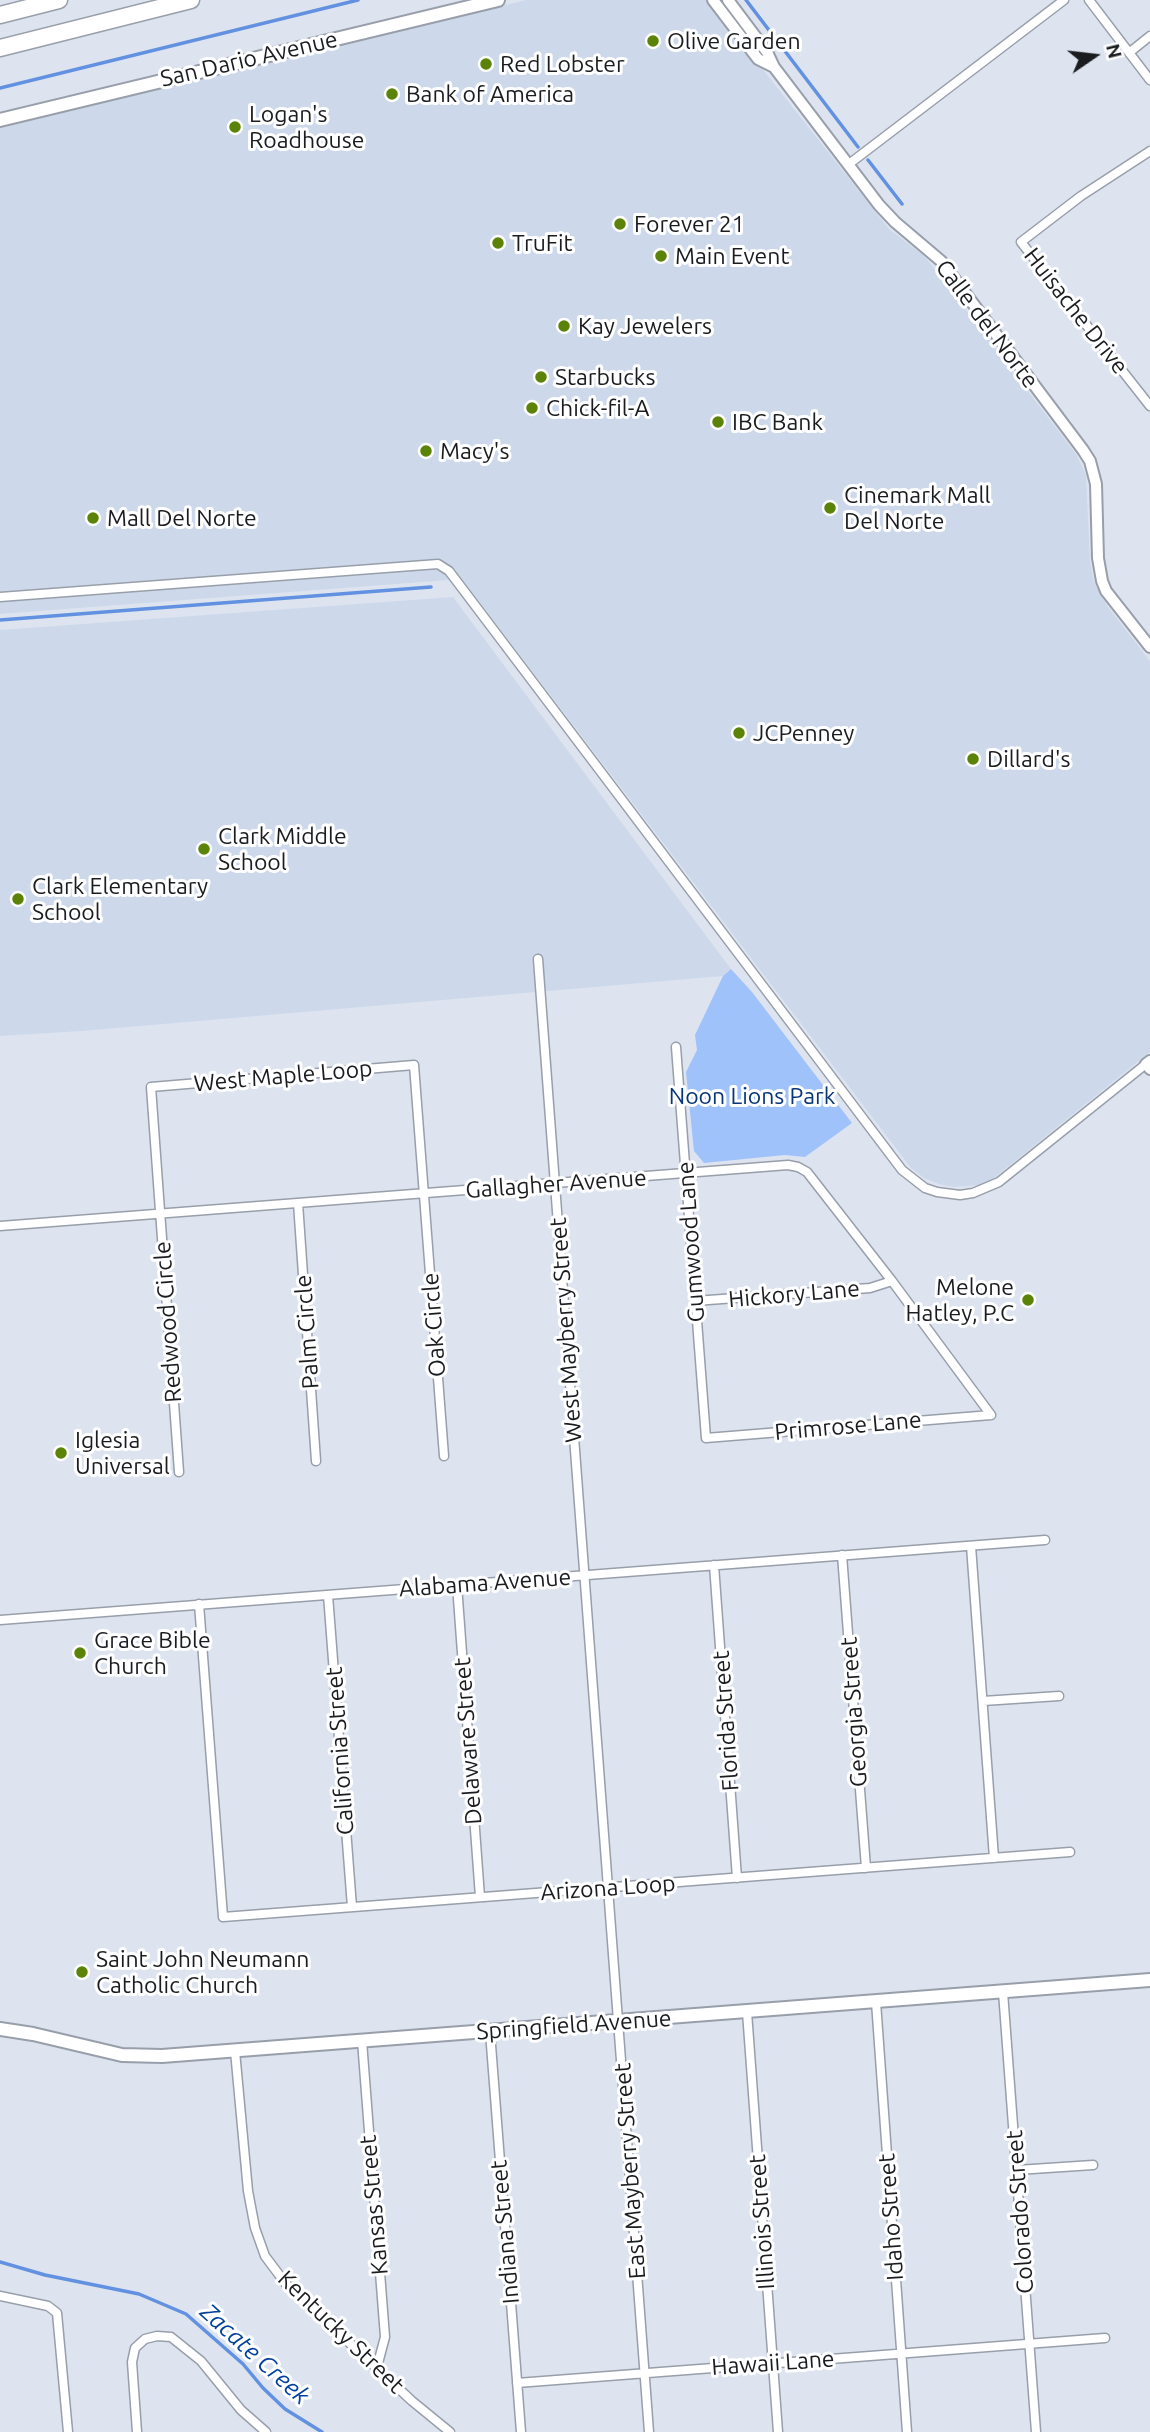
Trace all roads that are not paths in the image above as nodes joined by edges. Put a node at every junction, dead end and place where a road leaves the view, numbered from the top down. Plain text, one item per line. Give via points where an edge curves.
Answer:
1 (59, 0) edge
2 (191, 0) edge
3 (498, 0) edge
4 (713, 0) edge
5 (728, 0) edge
6 (1064, 0) edge
7 (1089, 0) edge
8 (0, 15) edge
9 (1150, 36) edge
10 (0, 48) edge
11 (1130, 52) junction
12 (774, 67) junction
13 (1150, 80) edge
14 (0, 120) edge
15 (1150, 150) edge
16 (849, 164) junction
17 (1150, 406) edge
18 (0, 597) edge
19 (1150, 648) edge
20 (538, 959) dead end
21 (676, 1047) dead end
22 (1149, 1065) edge
23 (685, 1174) junction
24 (555, 1184) junction
25 (425, 1194) junction
26 (298, 1203) junction
27 (161, 1214) junction
28 (0, 1226) edge
29 (892, 1281) junction
30 (695, 1301) junction
31 (991, 1415) joint
32 (706, 1438) joint
33 (444, 1456) dead end
34 (316, 1461) dead end
35 (179, 1472) dead end
36 (1045, 1540) dead end
37 (971, 1546) junction
38 (842, 1555) junction
39 (714, 1565) junction
40 (585, 1575) junction
41 (457, 1585) junction
42 (328, 1595) junction
43 (200, 1604) junction
44 (0, 1620) edge
45 (1059, 1696) dead end
46 (983, 1701) junction
47 (1070, 1852) dead end
48 (994, 1858) junction
49 (866, 1868) junction
50 (737, 1878) junction
51 (609, 1888) junction
52 (480, 1897) junction
53 (352, 1907) junction
54 (1150, 1980) edge
55 (1003, 1992) junction
56 (876, 2002) junction
57 (747, 2012) junction
58 (619, 2022) junction
59 (0, 2029) edge
60 (489, 2032) junction
61 (362, 2041) junction
62 (235, 2051) junction
63 (1093, 2165) dead end
64 (1017, 2170) junction
65 (0, 2296) edge
66 (1105, 2338) dead end
67 (1030, 2343) junction
68 (901, 2353) junction
69 (772, 2363) junction
70 (377, 2367) junction
71 (644, 2373) junction
72 (517, 2383) junction
73 (68, 2432) edge
74 (137, 2432) edge
75 (266, 2432) edge
76 (450, 2432) edge
77 (522, 2432) edge
78 (649, 2432) edge
79 (778, 2432) edge
80 (907, 2432) edge
81 (1036, 2432) edge

1 - 8 highway
2 - 10 highway
3 - 14 main road, San Dario Avenue
4 - 12 street via 758,59
5 - 12 street, Calle del Norte
6 - 16 street
7 - 11 street
9 - 11 street
11 - 13 street
12 - 16 street, Calle del Norte
15 - 17 street, Huisache Drive via 1021,242
16 - 19 street, Calle del Norte via 895,222 941,261 1090,461 1096,484 1102,581
18 - 22 street via 438,564 449,571 902,1170 925,1188 960,1195 999,1182
20 - 24 street, West Mayberry Street
21 - 23 street, Gumwood Lane
23 - 24 street, Gallagher Avenue
23 - 29 street, Gallagher Avenue via 798,1167 807,1172
23 - 30 street, Gumwood Lane
24 - 25 street, Gallagher Avenue
24 - 40 street, West Mayberry Street
25 - 26 street, Gallagher Avenue
25 - 27 street, West Maple Loop via 414,1065 151,1087
25 - 33 street, Oak Circle
26 - 27 street, Gallagher Avenue
26 - 34 street, Palm Circle
27 - 28 street, Gallagher Avenue
27 - 35 street, Redwood Circle
29 - 30 street, Hickory Lane via 870,1288
29 - 31 street, Gallagher Avenue
30 - 32 street, Gumwood Lane
31 - 32 street, Primrose Lane
36 - 37 street, Alabama Avenue
37 - 38 street, Alabama Avenue
37 - 46 street
38 - 39 street, Alabama Avenue
38 - 49 street, Georgia Street
39 - 40 street, Alabama Avenue
39 - 50 street, Florida Street
40 - 41 street, Alabama Avenue
40 - 51 street, East Mayberry Street
41 - 42 street, Alabama Avenue
41 - 52 street, Delaware Street
42 - 43 street, Alabama Avenue
42 - 53 street, California Street
43 - 44 street, Alabama Avenue
43 - 53 street, Arizona Loop via 223,1917
45 - 46 street
46 - 48 street
47 - 48 street, Arizona Loop
48 - 49 street, Arizona Loop
49 - 50 street, Arizona Loop
50 - 51 street, Arizona Loop
51 - 52 street, Arizona Loop
51 - 58 street, East Mayberry Street
52 - 53 street, Arizona Loop
54 - 55 main road, Springfield Avenue
55 - 56 main road, Springfield Avenue
55 - 64 street, Colorado Street
56 - 57 main road, Springfield Avenue
56 - 68 street, Idaho Street
57 - 58 main road, Springfield Avenue
57 - 69 street, Illinois Street
58 - 60 main road, Springfield Avenue
58 - 71 street, East Mayberry Street
59 - 62 main road, Springfield Avenue via 122,2056
60 - 61 main road, Springfield Avenue
60 - 72 street, Indiana Street
61 - 62 main road, Springfield Avenue
61 - 70 street, Kansas Street via 385,2337
62 - 70 street, Kentucky Street via 248,2191 265,2256 286,2284
63 - 64 street
64 - 67 street, Colorado Street
65 - 73 street via 48,2306 57,2313
66 - 67 street, Hawaii Lane
67 - 68 street, Hawaii Lane
67 - 81 street, Colorado Street
68 - 69 street, Hawaii Lane
68 - 80 street, Idaho Street
69 - 71 street, Hawaii Lane
69 - 79 street, Illinois Street
70 - 76 street, Kentucky Street
71 - 72 street, Hawaii Lane
71 - 78 street, East Mayberry Street
72 - 77 street, Indiana Street
74 - 75 street via 132,2362 135,2348 157,2336 171,2337 201,2361

